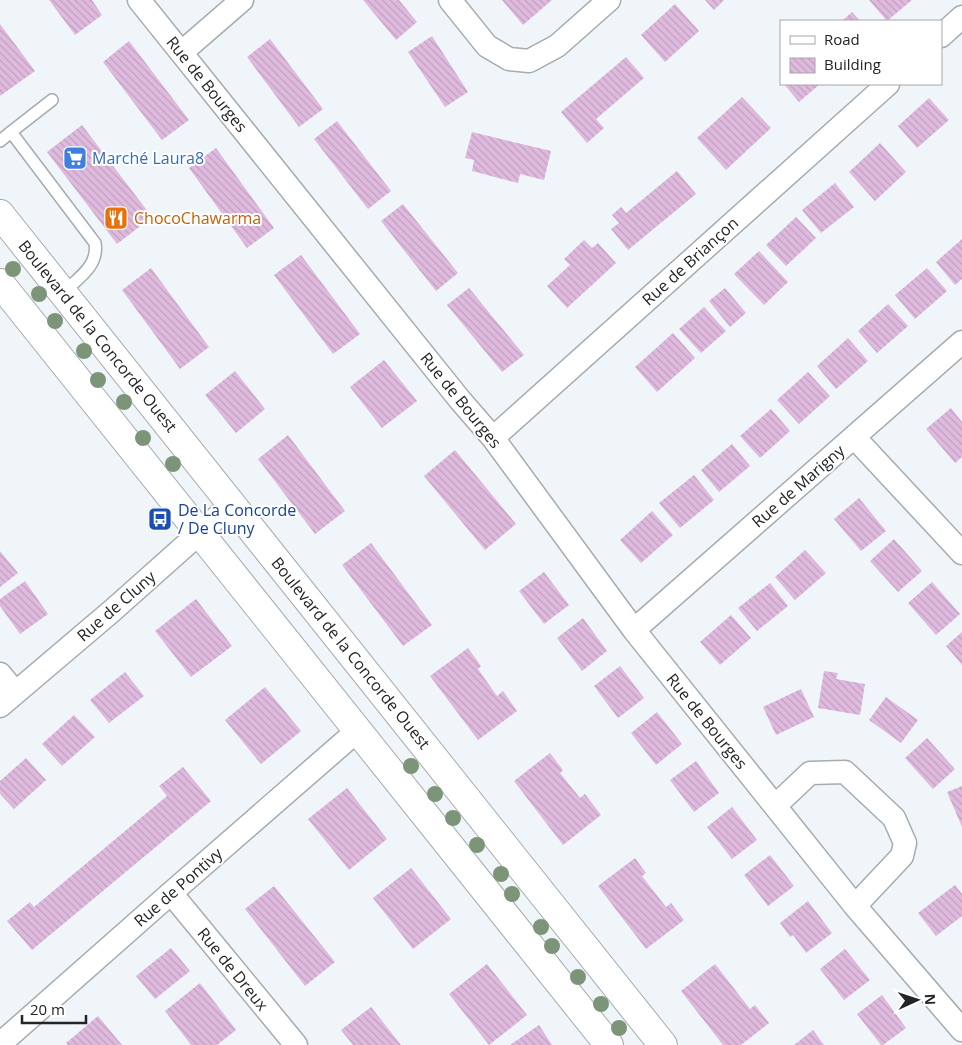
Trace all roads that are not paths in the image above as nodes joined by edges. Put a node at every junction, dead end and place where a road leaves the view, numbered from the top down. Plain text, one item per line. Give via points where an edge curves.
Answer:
1 (139, 0) edge
2 (242, 0) edge
3 (450, 0) edge
4 (609, 0) edge
5 (962, 17) edge
6 (942, 35) edge
7 (182, 52) junction
8 (887, 85) edge
9 (52, 100) dead end
10 (11, 132) junction
11 (0, 141) edge
12 (0, 214) edge
13 (0, 283) edge
14 (63, 292) junction
15 (962, 342) edge
16 (854, 436) junction
17 (493, 438) junction
18 (232, 504) junction
19 (199, 533) junction
20 (962, 553) edge
21 (634, 630) junction
22 (0, 674) edge
23 (8, 699) edge
24 (358, 732) junction
25 (775, 806) junction
26 (171, 893) junction
27 (855, 906) junction
28 (962, 1030) edge
29 (0, 1044) edge
30 (296, 1045) edge
31 (609, 1045) edge
32 (663, 1045) edge

1 - 7 street, Rue de Bourges
2 - 7 street
3 - 4 street via 487,46 509,60 529,61 557,46
5 - 6 street
7 - 17 street, Rue de Bourges
8 - 17 street, Rue de Briançon
9 - 10 lane
10 - 11 lane
10 - 14 lane via 95,243 96,254 89,270
12 - 14 street, Boulevard de la Concorde Ouest
13 - 19 street
14 - 18 street, Boulevard de la Concorde Ouest
15 - 16 street, Rue de Marigny
16 - 20 street
16 - 21 street, Rue de Marigny
17 - 21 street, Rue de Bourges
18 - 19 street, Rue de Cluny
18 - 32 street, Boulevard de la Concorde Ouest
19 - 23 street, Rue de Cluny
19 - 24 street
21 - 25 street, Rue de Bourges
22 - 23 street
24 - 26 street, Rue de Pontivy
24 - 31 street
25 - 27 street, Rue de Bourges
25 - 27 street via 810,774 844,772 894,818 905,844 902,856
26 - 29 street, Rue de Pontivy
26 - 30 street, Rue de Dreux
27 - 28 street, Rue de Bourges

